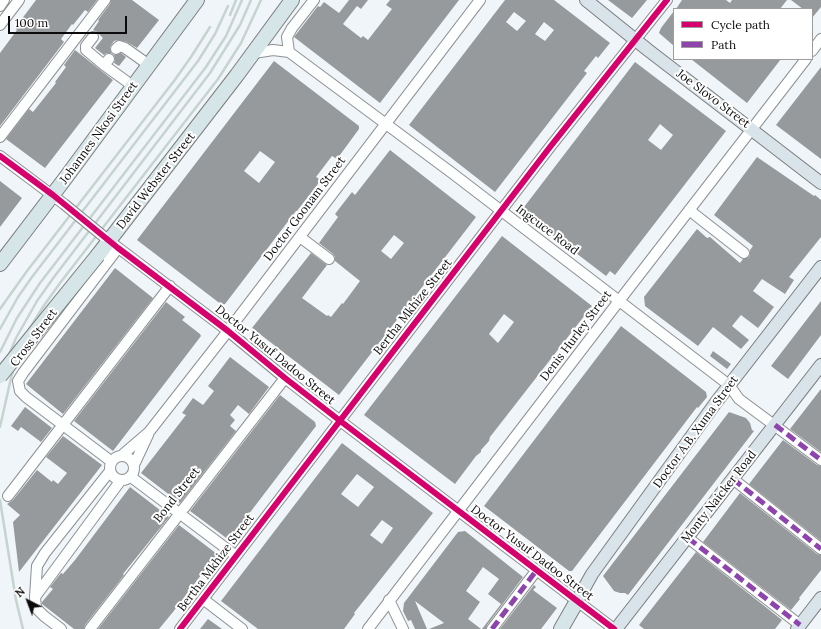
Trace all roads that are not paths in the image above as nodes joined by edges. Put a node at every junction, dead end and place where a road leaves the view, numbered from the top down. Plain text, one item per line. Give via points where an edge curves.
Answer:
1 (4, 0) edge
2 (19, 0) edge
3 (105, 0) edge
4 (197, 0) edge
5 (292, 0) edge
6 (314, 0) edge
7 (480, 0) edge
8 (586, 0) edge
9 (667, 0) edge
10 (0, 6) edge
11 (0, 24) edge
12 (93, 38) dead end
13 (635, 39) junction
14 (821, 39) edge
15 (116, 49) dead end
16 (813, 50) edge
17 (288, 52) junction
18 (254, 53) junction
19 (805, 60) edge
20 (149, 65) junction
21 (133, 86) junction
22 (386, 124) junction
23 (752, 129) junction
24 (0, 137) edge
25 (0, 156) edge
26 (821, 183) edge
27 (52, 195) junction
28 (689, 210) junction
29 (500, 212) junction
30 (300, 237) junction
31 (110, 242) junction
32 (744, 253) dead end
33 (329, 259) dead end
34 (0, 264) edge
35 (821, 267) edge
36 (170, 286) junction
37 (618, 301) junction
38 (228, 331) junction
39 (821, 365) edge
40 (0, 376) edge
41 (285, 378) junction
42 (729, 385) junction
43 (339, 420) junction
44 (63, 425) junction
45 (775, 425) junction
46 (149, 432) junction
47 (821, 460) edge
48 (114, 463) junction
49 (134, 466) junction
50 (126, 478) junction
51 (733, 480) junction
52 (8, 496) dead end
53 (458, 510) junction
54 (179, 514) junction
55 (68, 523) junction
56 (82, 533) junction
57 (688, 538) junction
58 (821, 549) edge
59 (235, 555) junction
60 (39, 562) junction
61 (52, 572) junction
62 (536, 572) junction
63 (35, 597) junction
64 (821, 598) edge
65 (202, 599) junction
66 (389, 600) junction
67 (577, 601) junction
68 (799, 627) edge
69 (60, 629) edge
70 (90, 629) edge
71 (180, 629) edge
72 (242, 629) edge
73 (368, 629) edge
74 (403, 629) edge
75 (492, 629) edge
76 (561, 629) edge
77 (615, 629) edge

1 - 10 street
2 - 11 street
3 - 24 street
4 - 20 highway, Johannes Nkosi Street
5 - 18 highway, David Webster Street
6 - 17 street via 287,37
7 - 22 street, Doctor Goonam Street
8 - 13 main road, Joe Slovo Street
9 - 13 street, Bertha Mkhize Street
12 - 21 street via 86,46 86,50 107,62
13 - 23 main road, Joe Slovo Street
13 - 29 street, Bertha Mkhize Street
14 - 16 street
15 - 20 street via 119,46 125,48
17 - 18 street via 273,50
17 - 22 street, Ingcuce Road
18 - 31 highway, David Webster Street
19 - 23 street, Denis Hurley Street
20 - 21 highway, Johannes Nkosi Street
21 - 27 highway, Johannes Nkosi Street
22 - 29 street, Ingcuce Road
22 - 30 street, Doctor Goonam Street
23 - 26 main road, Joe Slovo Street
23 - 28 street, Denis Hurley Street
25 - 27 street, Doctor Yusuf Dadoo Street
27 - 31 street, Doctor Yusuf Dadoo Street, bridge
27 - 34 highway, Johannes Nkosi Street
28 - 32 street
28 - 37 street, Denis Hurley Street
29 - 37 street, Ingcuce Road
29 - 43 street, Bertha Mkhize Street
30 - 33 street
30 - 38 street, Doctor Goonam Street
31 - 36 street, Doctor Yusuf Dadoo Street
31 - 40 highway, David Webster Street, bridge
31 - 44 street, Cross Street via 18,381 20,391
35 - 42 main road, Doctor A.B. Xuma Street
36 - 38 street, Doctor Yusuf Dadoo Street
36 - 44 street
37 - 42 street, Ingcuce Road
37 - 53 street, Denis Hurley Street
38 - 41 street, Doctor Yusuf Dadoo Street
38 - 46 street, Doctor Goonam Street
39 - 45 main road, Monty Naicker Road
41 - 43 street, Doctor Yusuf Dadoo Street
41 - 54 street, Bond Street
42 - 45 street, Ingcuce Road via 739,399
42 - 67 main road, Doctor A.B. Xuma Street via 592,574
43 - 53 street, Doctor Yusuf Dadoo Street
43 - 59 street, Bertha Mkhize Street
44 - 48 street, Cross Street
44 - 52 street
45 - 47 street, Ingcuce Road
45 - 51 main road, Monty Naicker Road
46 - 48 street
46 - 49 street
48 - 49 street via 128,457
48 - 50 street via 114,477
48 - 55 street
49 - 50 street via 134,471
50 - 54 street
50 - 56 street
51 - 57 main road, Monty Naicker Road
51 - 58 street
53 - 62 street, Doctor Yusuf Dadoo Street
53 - 66 street, Denis Hurley Street
54 - 59 street
54 - 70 street, Bond Street
55 - 56 street
55 - 60 street
56 - 61 street
57 - 68 street
57 - 77 main road, Monty Naicker Road
59 - 65 street, Bertha Mkhize Street
60 - 61 street
60 - 63 street
61 - 63 street
62 - 67 street, Doctor Yusuf Dadoo Street
62 - 75 street
63 - 69 street via 38,611
64 - 68 main road
65 - 71 street, Bertha Mkhize Street
65 - 72 street
66 - 73 street, Denis Hurley Street
66 - 74 street
67 - 76 highway
67 - 77 street, Doctor Yusuf Dadoo Street

